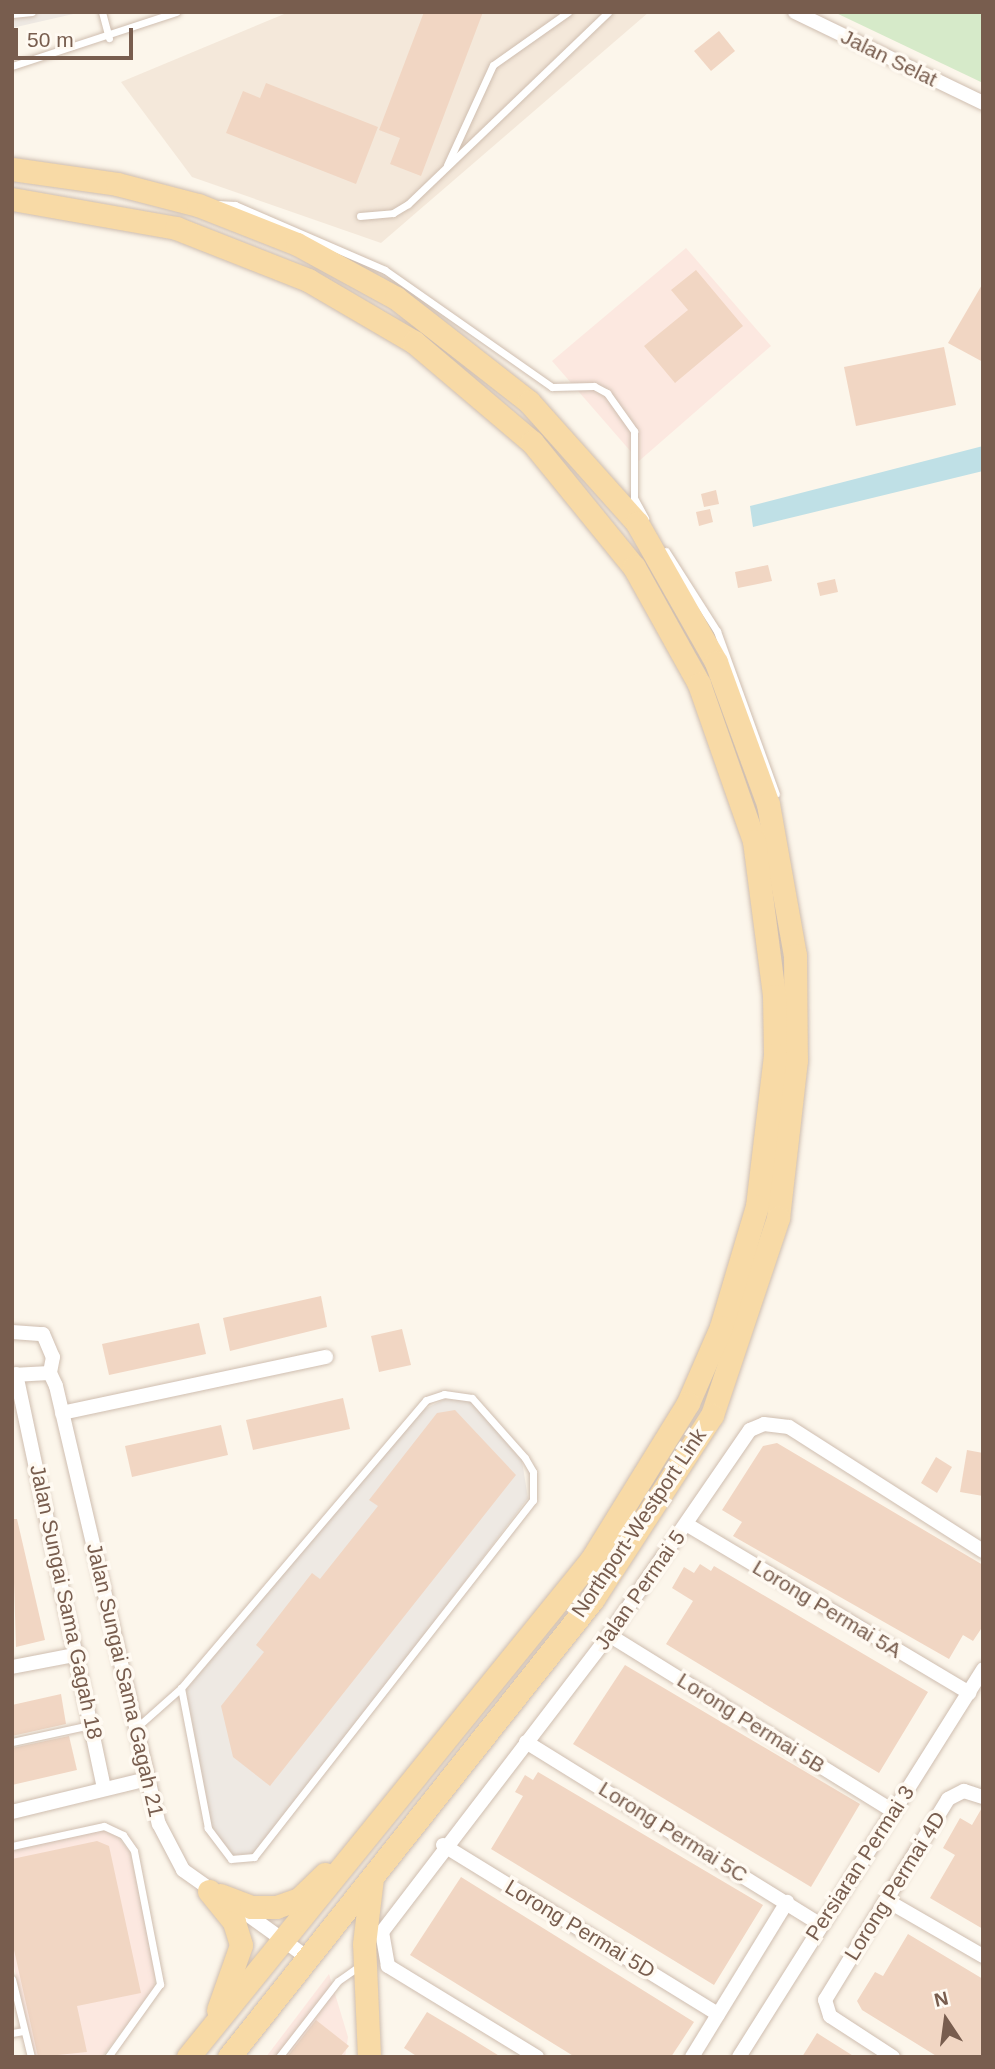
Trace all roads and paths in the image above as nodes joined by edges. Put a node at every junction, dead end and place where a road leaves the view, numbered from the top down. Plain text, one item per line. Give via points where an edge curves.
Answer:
1 (32, 12) edge
2 (102, 12) edge
3 (176, 12) edge
4 (568, 12) edge
5 (608, 12) edge
6 (794, 12) edge
7 (12, 14) edge
8 (108, 38) junction
9 (12, 66) edge
10 (983, 103) edge
11 (12, 169) edge
12 (445, 169) junction
13 (12, 199) edge
14 (185, 202) junction
15 (360, 216) dead end
16 (792, 926) junction
17 (12, 1332) edge
18 (326, 1356) dead end
19 (50, 1373) junction
20 (14, 1375) edge
21 (62, 1413) junction
22 (686, 1524) junction
23 (983, 1551) edge
24 (609, 1635) junction
25 (79, 1654) junction
26 (12, 1667) edge
27 (983, 1669) edge
28 (181, 1688) junction
29 (969, 1693) junction
30 (95, 1724) junction
31 (135, 1729) junction
32 (12, 1742) edge
33 (526, 1742) junction
34 (147, 1779) junction
35 (104, 1789) junction
36 (983, 1797) edge
37 (399, 1802) junction
38 (893, 1811) junction
39 (12, 1812) edge
40 (443, 1845) junction
41 (12, 1846) edge
42 (373, 1871) junction
43 (213, 1891) junction
44 (886, 1900) junction
45 (787, 1902) junction
46 (820, 1924) junction
47 (288, 1942) junction
48 (983, 1956) edge
49 (309, 1958) junction
50 (364, 1963) junction
51 (12, 1979) edge
52 (718, 2014) junction
53 (23, 2031) junction
54 (12, 2033) edge
55 (204, 2039) junction
56 (31, 2057) edge
57 (108, 2057) edge
58 (188, 2057) edge
59 (229, 2057) edge
60 (279, 2057) edge
61 (369, 2057) edge
62 (537, 2057) edge
63 (692, 2057) edge
64 (739, 2057) edge
65 (892, 2057) edge

1 - 7 lane
2 - 8 lane
3 - 8 lane
4 - 12 lane via 493,65
5 - 12 lane
6 - 10 street, Jalan Selat
8 - 9 lane
11 - 14 main road, Northport-Westport Link via 104,181
12 - 15 lane via 393,213
13 - 37 main road, Northport-Westport Link via 176,228 308,279 414,342 513,425 589,505 640,577 698,684 738,788 762,888 774,996 769,1121 757,1206 721,1327 645,1480 591,1560
14 - 16 main road, Northport-Westport Link via 297,244 396,298 529,402 590,465 665,566 732,695 768,804
14 - 16 lane via 235,205 330,242 385,270 552,387 594,386 618,403 634,431 634,498 717,631 763,751 787,856
16 - 42 main road, Northport-Westport Link via 796,1060 778,1218 712,1415 593,1599
17 - 19 street, Jalan Sungai Sama Gagah 21 via 43,1334 51,1350
18 - 21 street
19 - 20 street
19 - 21 street, Jalan Sungai Sama Gagah 21
20 - 25 street, Jalan Sungai Sama Gagah 18
21 - 31 street, Jalan Sungai Sama Gagah 21
22 - 23 street, Jalan Permai 5 via 750,1430 777,1424
22 - 24 street, Jalan Permai 5
22 - 29 street, Lorong Permai 5A
24 - 33 street, Jalan Permai 5
24 - 38 street, Lorong Permai 5B
25 - 26 street
25 - 30 street, Jalan Sungai Sama Gagah 18
27 - 29 street, Persiaran Permai 3
28 - 28 lane via 426,1400 472,1398 525,1458 533,1472 533,1500 254,1857 231,1859 208,1828
28 - 31 lane
29 - 38 street, Persiaran Permai 3
30 - 32 lane
30 - 35 street, Jalan Sungai Sama Gagah 18
31 - 34 street, Jalan Sungai Sama Gagah 21
33 - 40 street, Jalan Permai 5
33 - 45 street, Lorong Permai 5C
34 - 35 street
34 - 43 street, Jalan Sungai Sama Gagah 21 via 169,1850
35 - 39 street
36 - 44 street, Lorong Permai 4D via 964,1791 948,1798
37 - 43 main road via 299,1899 263,1908
37 - 47 main road, Northport-Westport Link
38 - 46 street, Persiaran Permai 3
40 - 52 street, Lorong Permai 5D
40 - 62 street, Jalan Permai 5 via 387,1917 380,1942 388,1966
41 - 57 lane via 104,1826 118,1830 134,1851 160,1984
42 - 49 main road, Northport-Westport Link
42 - 50 main road
43 - 47 street, Jalan Sungai Sama Gagah 21
43 - 55 main road via 234,1922 241,1945
44 - 48 street
44 - 65 street, Lorong Permai 4D via 830,1991 827,2007 836,2020
45 - 46 street, Lorong Permai 5C
45 - 52 street
46 - 64 street, Persiaran Permai 3
47 - 49 street, Jalan Sungai Sama Gagah 21
47 - 55 main road, Northport-Westport Link
49 - 59 main road, Northport-Westport Link
50 - 60 lane via 338,1982
50 - 61 main road
51 - 53 lane
52 - 63 street
53 - 54 lane
53 - 56 lane
55 - 58 main road, Northport-Westport Link

